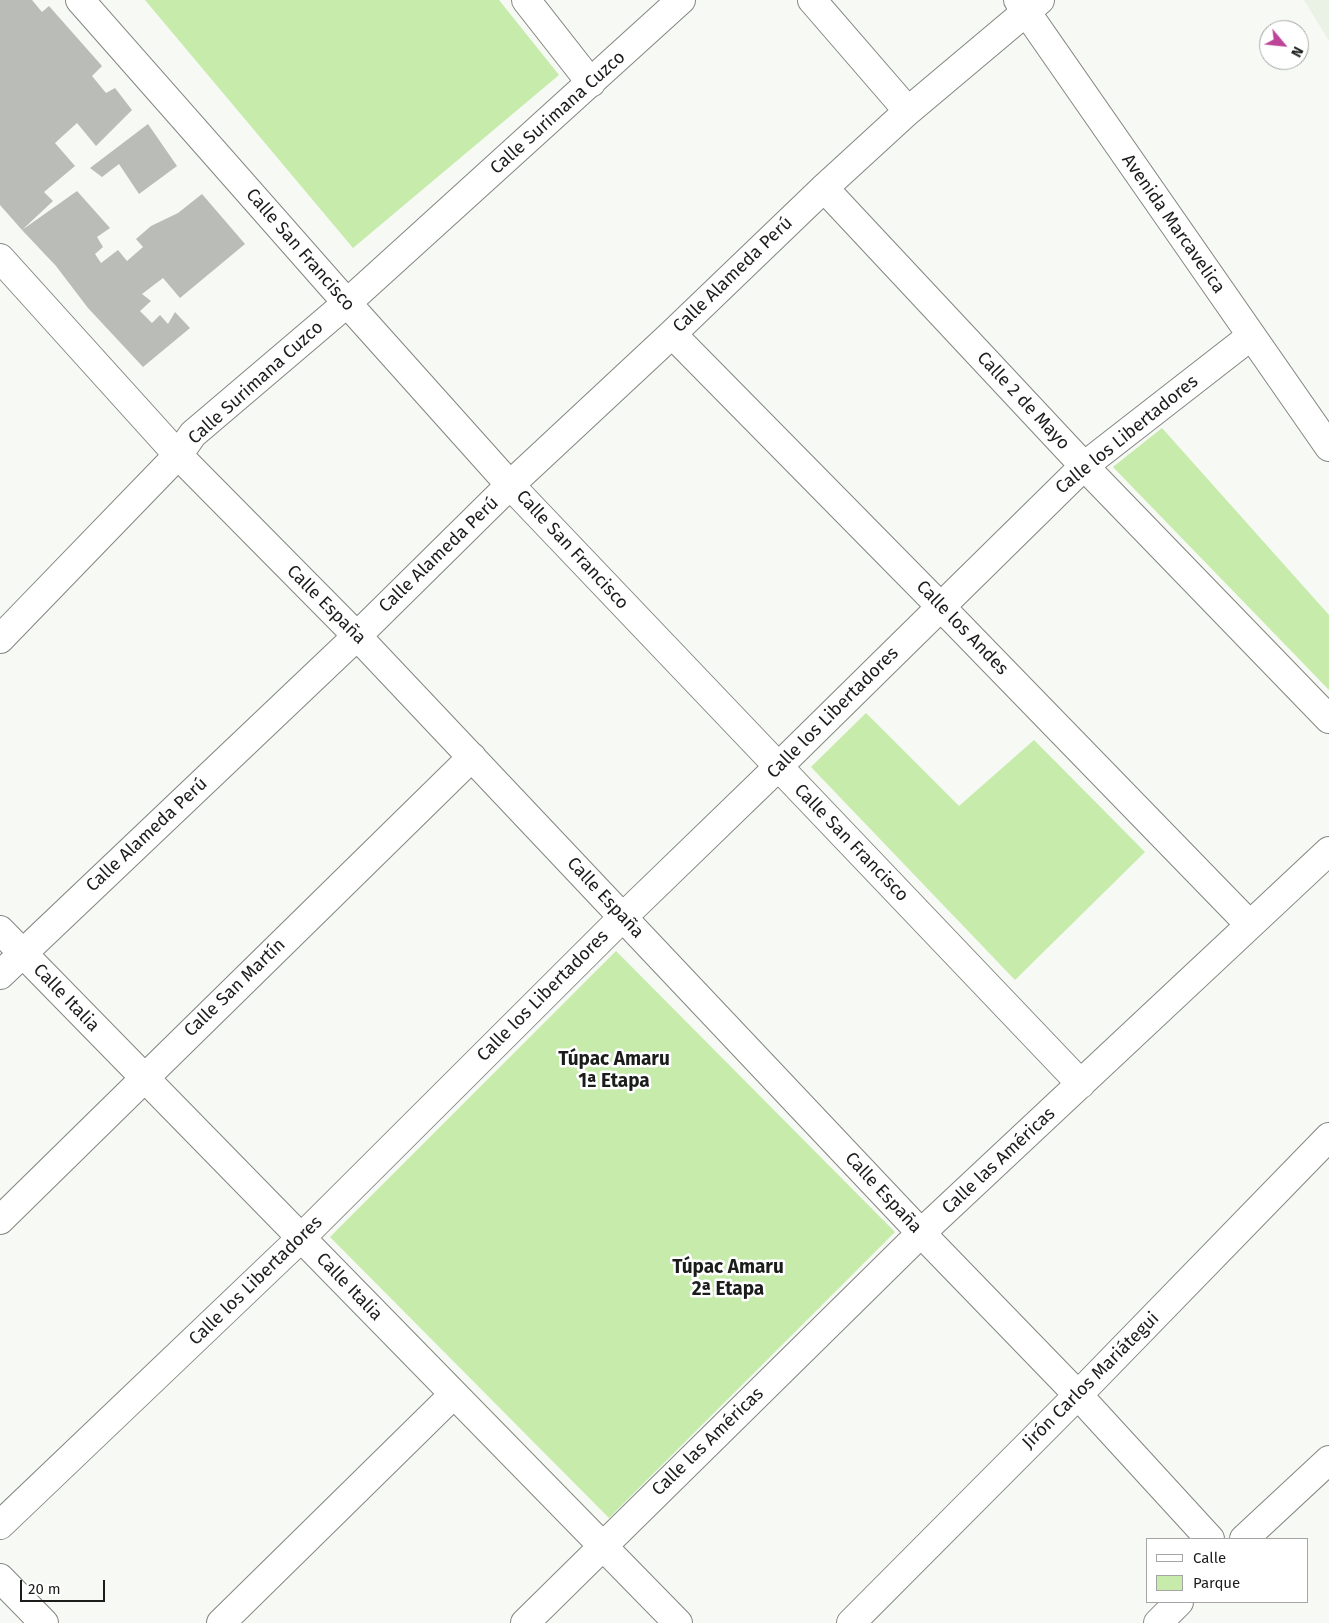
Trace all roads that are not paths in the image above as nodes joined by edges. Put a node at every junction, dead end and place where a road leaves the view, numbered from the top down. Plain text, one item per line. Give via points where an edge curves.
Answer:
1 (80, 0) edge
2 (526, 0) edge
3 (681, 0) edge
4 (812, 0) edge
5 (1028, 4) edge
6 (591, 83) junction
7 (908, 111) junction
8 (824, 188) junction
9 (0, 258) edge
10 (347, 303) junction
11 (672, 334) junction
12 (1251, 336) junction
13 (1328, 443) edge
14 (178, 455) junction
15 (1084, 466) junction
16 (510, 485) junction
17 (940, 606) junction
18 (5, 624) edge
19 (357, 636) junction
20 (1329, 720) edge
21 (472, 757) junction
22 (778, 767) junction
23 (1329, 851) edge
24 (622, 916) junction
25 (1250, 925) junction
26 (0, 930) edge
27 (23, 953) junction
28 (0, 975) edge
29 (144, 1077) junction
30 (1081, 1084) junction
31 (1329, 1137) edge
32 (0, 1220) edge
33 (921, 1233) junction
34 (301, 1238) junction
35 (454, 1394) junction
36 (1078, 1395) junction
37 (1329, 1460) edge
38 (0, 1525) edge
39 (1209, 1538) edge
40 (1245, 1538) edge
41 (602, 1546) junction
42 (0, 1578) edge
43 (1179, 1603) edge
44 (44, 1623) edge
45 (221, 1623) edge
46 (524, 1623) edge
47 (678, 1623) edge
48 (850, 1623) edge
49 (1158, 1623) edge

1 - 10 street, Calle San Francisco
2 - 6 street
3 - 6 street, Calle Surimana Cuzco
4 - 7 street
5 - 7 street, Calle Alameda Perú
5 - 12 street, Avenida Marcavelica
6 - 10 street, Calle Surimana Cuzco
7 - 8 street, Calle Alameda Perú
8 - 11 street, Calle Alameda Perú
8 - 15 street, Calle 2 de Mayo
9 - 14 street, Calle España
10 - 14 street, Calle Surimana Cuzco via 193,434
10 - 16 street, Calle San Francisco
11 - 16 street, Calle Alameda Perú
11 - 17 street, Calle los Andes
12 - 13 street, Avenida Marcavelica
12 - 15 street, Calle los Libertadores
14 - 18 street, Calle Surimana Cuzco
14 - 19 street, Calle España
15 - 17 street, Calle los Libertadores
15 - 20 street, Calle 2 de Mayo
16 - 19 street, Calle Alameda Perú
16 - 22 street, Calle San Francisco
17 - 22 street, Calle los Libertadores
17 - 25 street, Calle los Andes
19 - 21 street, Calle España
19 - 27 street, Calle Alameda Perú
21 - 24 street, Calle España
21 - 29 street, Calle San Martín
22 - 24 street, Calle los Libertadores
22 - 30 street, Calle San Francisco
23 - 25 street, Calle las Américas
24 - 33 street, Calle España
24 - 34 street, Calle los Libertadores
25 - 30 street, Calle las Américas
26 - 27 street, Calle Italia
27 - 28 street, Calle Alameda Perú
27 - 29 street, Calle Italia
29 - 32 street, Calle San Martín
29 - 34 street, Calle Italia
30 - 33 street, Calle las Américas
31 - 36 street, Jirón Carlos Mariátegui
33 - 36 street, Calle España
33 - 41 street, Calle las Américas
34 - 35 street, Calle Italia
34 - 38 street, Calle los Libertadores
35 - 41 street, Calle Italia
35 - 45 street
36 - 39 street, Calle España
36 - 48 street, Jirón Carlos Mariátegui
37 - 40 street
41 - 46 street, Calle las Américas
41 - 47 street, Calle Italia
42 - 44 street
43 - 49 street

